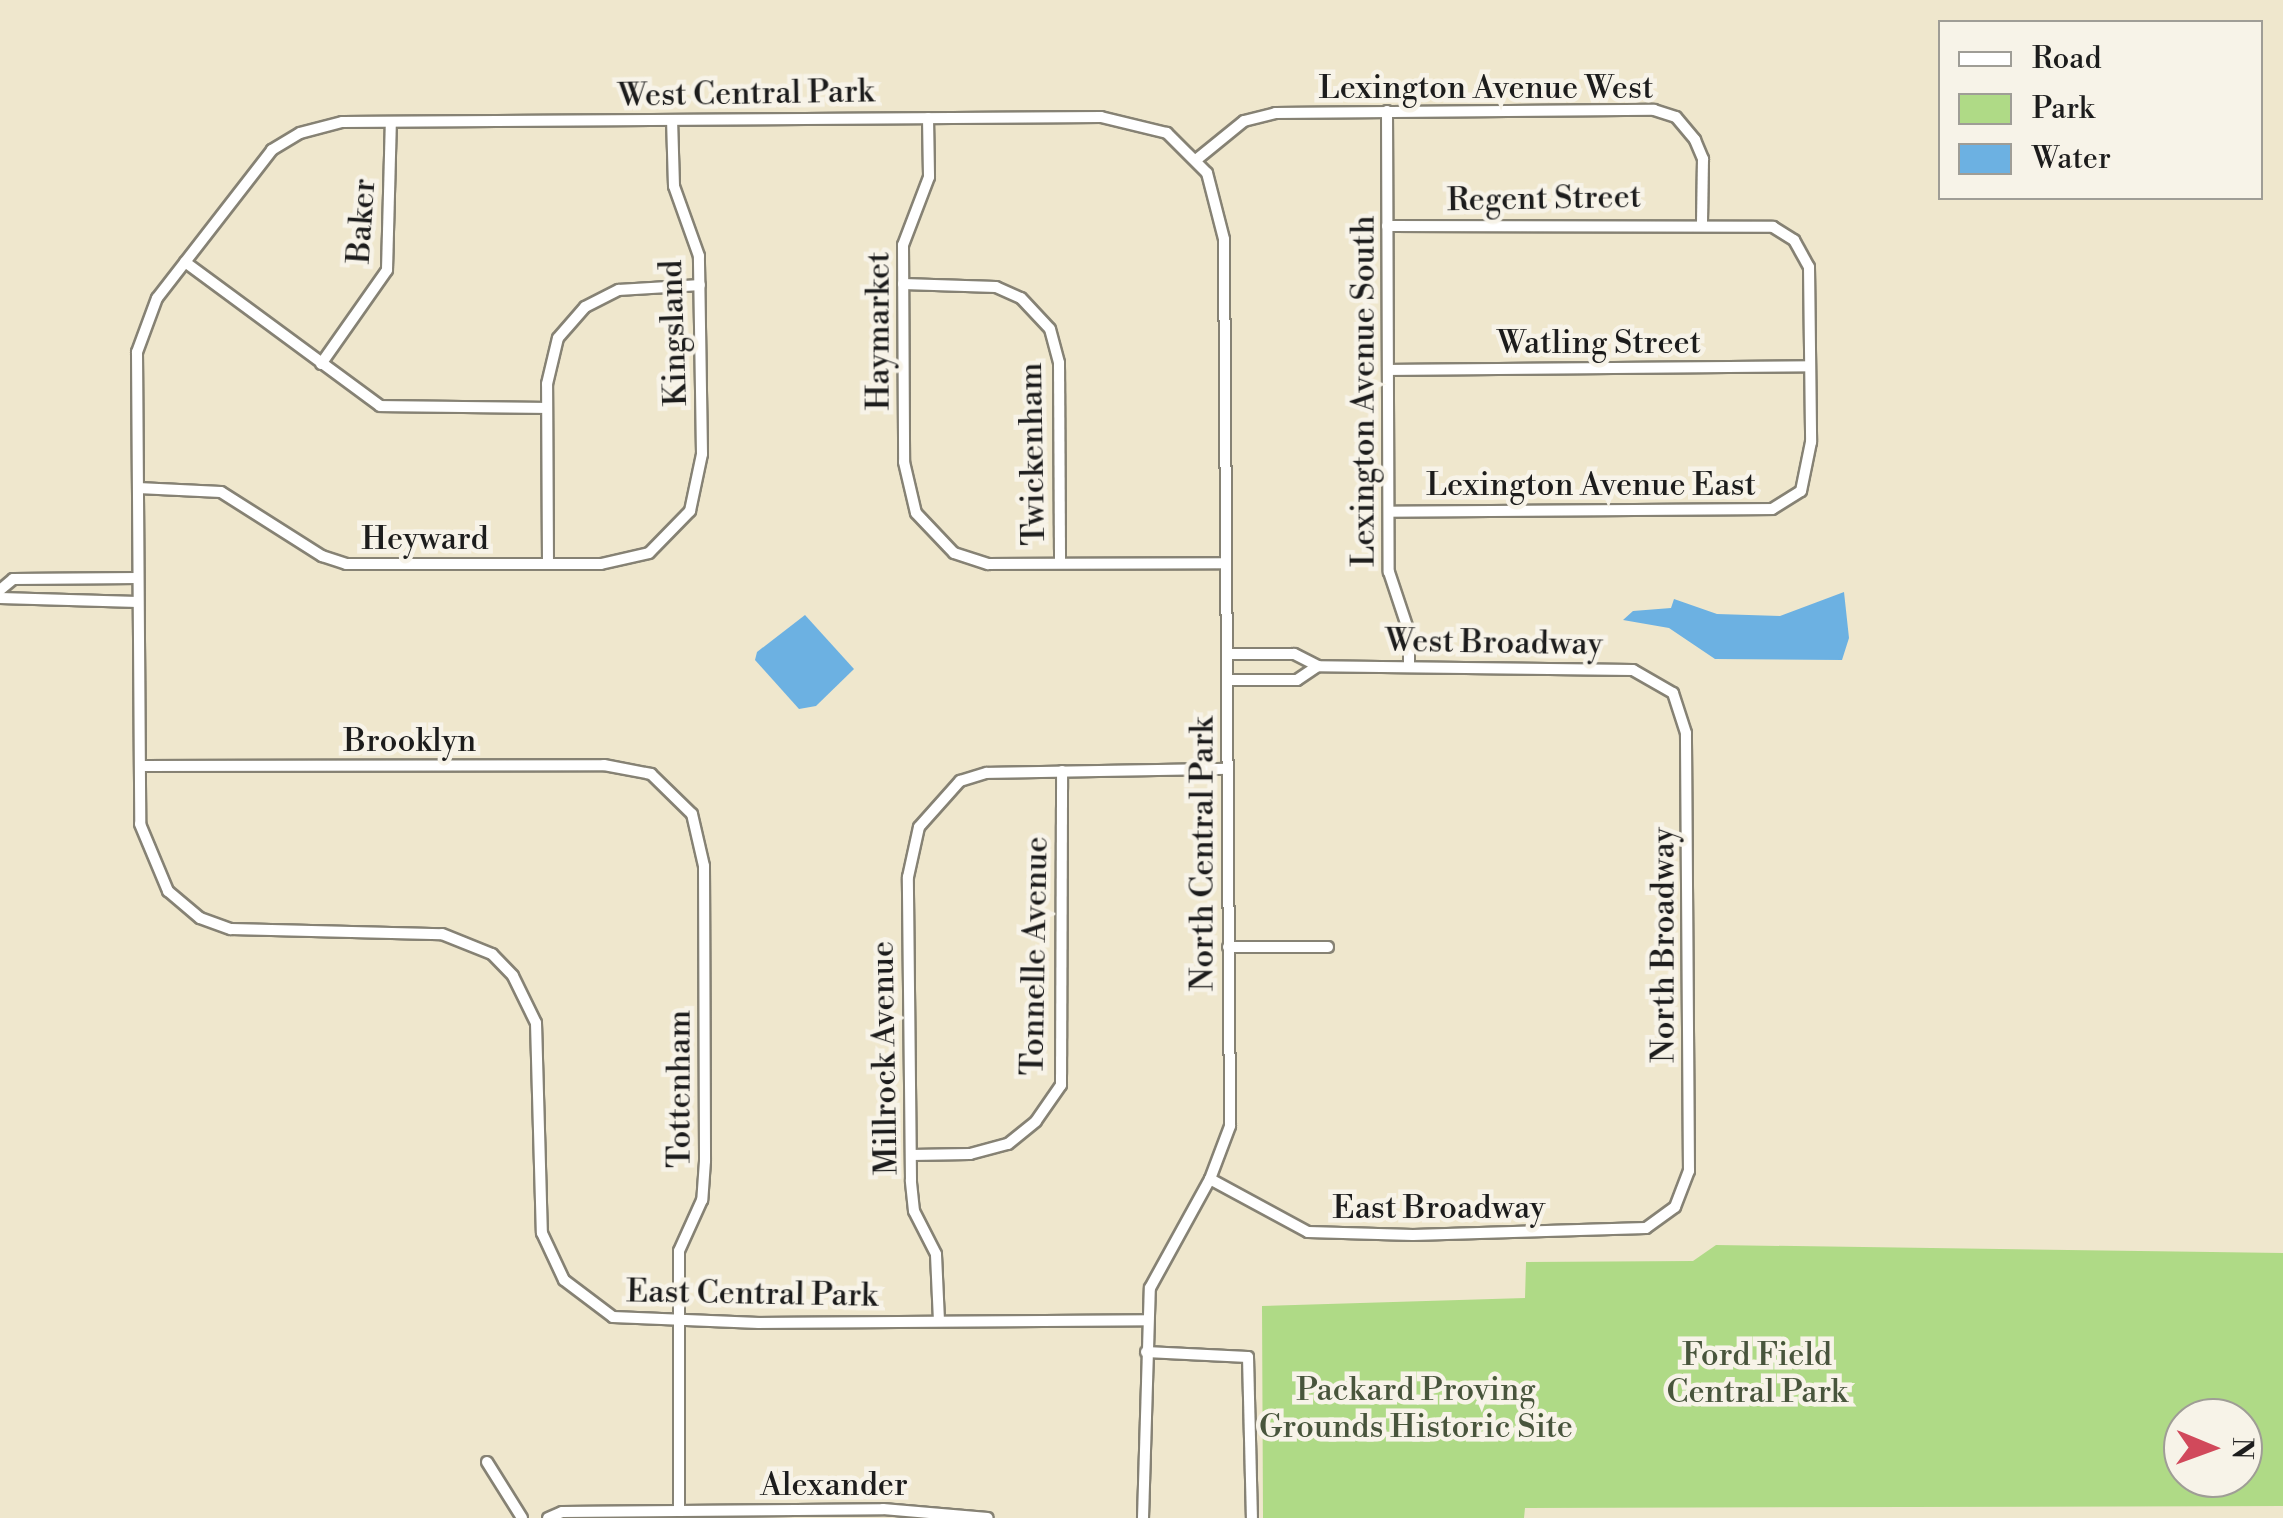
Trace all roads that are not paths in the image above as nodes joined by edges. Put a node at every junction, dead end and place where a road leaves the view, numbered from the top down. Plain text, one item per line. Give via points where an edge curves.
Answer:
1 (1387, 111) junction
2 (928, 118) junction
3 (672, 120) junction
4 (391, 122) junction
5 (1196, 160) junction
6 (1207, 174) joint
7 (1702, 223) junction
8 (1387, 226) junction
9 (185, 262) junction
10 (904, 284) junction
11 (700, 286) junction
12 (321, 364) junction
13 (1810, 366) junction
14 (1388, 370) junction
15 (546, 408) junction
16 (138, 488) junction
17 (1792, 501) joint
18 (1389, 512) junction
19 (667, 538) joint
20 (548, 563) junction
21 (1060, 563) junction
22 (1226, 563) junction
23 (138, 578) junction
24 (0, 594) edge
25 (138, 602) junction
26 (1227, 654) junction
27 (1262, 654) junction
28 (1318, 666) junction
29 (1409, 666) junction
30 (1227, 680) junction
31 (1263, 680) junction
32 (1665, 685) joint
33 (140, 766) junction
34 (1226, 768) junction
35 (1062, 771) junction
36 (673, 791) joint
37 (1228, 947) junction
38 (1328, 947) dead end
39 (911, 1155) junction
40 (1210, 1179) junction
41 (1674, 1208) joint
42 (1147, 1320) junction
43 (939, 1321) junction
44 (679, 1322) junction
45 (1146, 1352) junction
46 (487, 1462) dead end
47 (679, 1509) junction
48 (883, 1514) edge
49 (522, 1518) edge
50 (548, 1518) edge
51 (988, 1518) edge
52 (1142, 1518) edge
53 (1252, 1518) edge

1 - 5 street, Lexington Avenue West via 1258,114
1 - 7 street, Lexington Avenue West via 1654,110 1676,117 1702,160
1 - 8 street, Lexington Avenue South
2 - 3 street, West Central Park
2 - 5 street, West Central Park via 1118,118 1166,133
2 - 10 street, Haymarket via 929,176 904,234
3 - 4 street, West Central Park
3 - 11 street, Kingsland via 674,186 696,244
4 - 9 street, West Central Park via 326,126 272,150
4 - 12 street, Baker via 387,270
5 - 6 street, West Central Park
6 - 22 street, North Central Park via 1224,226
7 - 8 street, Regent Street
7 - 13 street, Regent Street via 1773,227 1801,248 1810,276
8 - 14 street, Lexington Avenue South
9 - 12 street
9 - 16 street via 157,298 139,338
10 - 21 street, Haymarket via 906,487 938,540 988,564
10 - 21 street, Twickenham via 996,287 1021,298 1050,329 1059,363
11 - 15 street via 630,288 585,307 558,338
11 - 19 street, Kingsland via 698,489
12 - 15 street via 380,406
13 - 14 street, Watling Street
13 - 17 street, Regent Street via 1810,466
14 - 18 street, Lexington Avenue South
15 - 20 street
16 - 20 street, Heyward via 234,497 308,548 346,564
16 - 23 street
17 - 18 street, Lexington Avenue East via 1764,510
18 - 29 street, Lexington Avenue South via 1388,572 1405,614
19 - 20 street, Heyward via 649,553 617,562
21 - 22 street
22 - 26 street, North Central Park
23 - 24 street via 12,579
23 - 25 street
24 - 25 street
25 - 33 street
26 - 27 street, West Broadway
26 - 30 street, North Central Park
27 - 28 street, West Broadway via 1294,654
27 - 31 street
28 - 29 street, West Broadway
28 - 31 street, West Broadway via 1296,680
29 - 32 street, West Broadway via 1634,670
30 - 31 street, West Broadway
30 - 34 street, North Central Park
32 - 41 street, North Broadway via 1680,704 1686,733 1690,1156 1686,1189
33 - 36 street, Brooklyn via 604,765 652,774
33 - 44 street, East Central Park via 140,824 154,871 200,918 248,932 442,934 484,949 513,976 536,1022 540,1217 551,1256 576,1293 614,1317
34 - 35 street
34 - 37 street, North Central Park
35 - 39 street, Tonnelle Avenue via 1060,1085 1036,1122 1008,1144 970,1154
35 - 39 street, Millrock Avenue via 988,772 960,781 919,826 908,862
36 - 44 street, Tottenham via 692,814 704,866 705,1189 679,1250
37 - 38 street
37 - 40 street, North Central Park via 1230,1126
39 - 43 street, Millrock Avenue via 914,1210 938,1264
40 - 41 street, East Broadway via 1293,1227 1320,1234 1630,1231 1652,1226
40 - 42 street, North Central Park via 1155,1276
42 - 43 street, East Central Park
42 - 45 street, North Central Park
43 - 44 street, East Central Park
44 - 47 street, Tottenham
45 - 52 street, North Central Park
45 - 53 street via 1248,1356
46 - 49 street
47 - 48 street, Alexander
47 - 50 street, Alexander via 562,1512
48 - 51 street, Alexander

